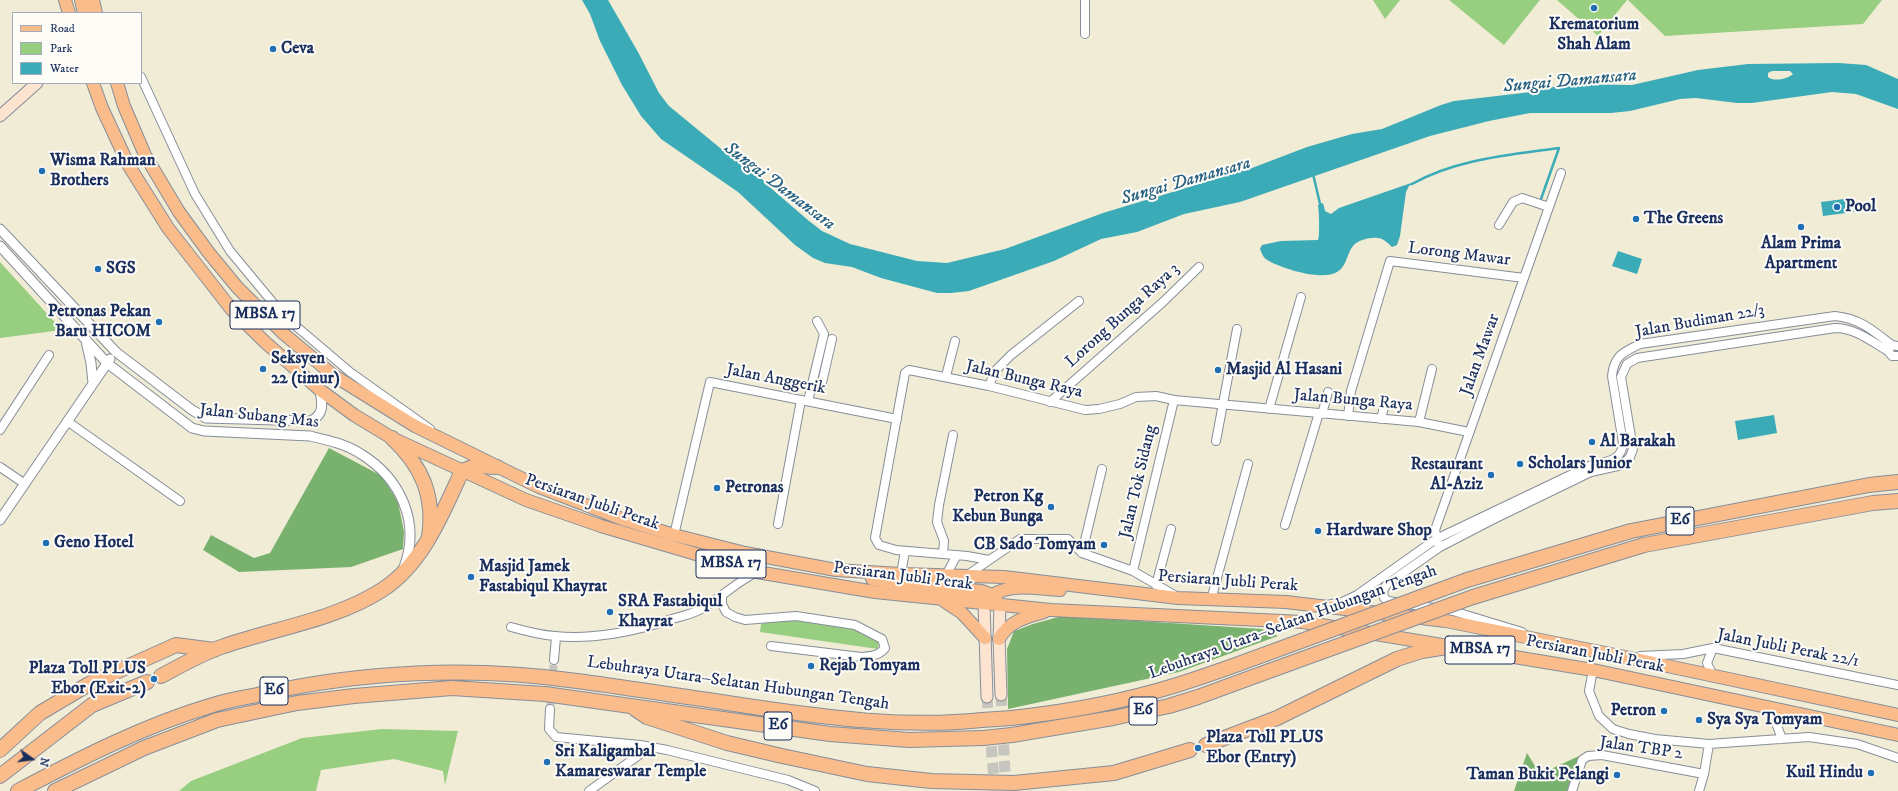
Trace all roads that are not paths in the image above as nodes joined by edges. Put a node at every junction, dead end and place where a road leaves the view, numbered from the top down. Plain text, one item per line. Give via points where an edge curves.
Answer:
1 (81, 0) edge
2 (93, 0) edge
3 (1085, 0) edge
4 (84, 12) edge
5 (96, 12) edge
6 (1085, 34) dead end
7 (142, 79) edge
8 (36, 84) edge
9 (87, 84) edge
10 (93, 84) edge
11 (111, 84) edge
12 (117, 84) edge
13 (98, 96) junction
14 (124, 106) junction
15 (0, 116) edge
16 (1561, 173) dead end
17 (1550, 207) junction
18 (1500, 225) dead end
19 (0, 229) edge
20 (0, 246) edge
21 (1199, 267) dead end
22 (1524, 278) junction
23 (1301, 297) dead end
24 (1079, 301) dead end
25 (818, 321) dead end
26 (1236, 329) dead end
27 (85, 339) junction
28 (832, 339) dead end
29 (956, 341) dead end
30 (1893, 347) edge
31 (116, 352) junction
32 (49, 355) dead end
33 (1898, 356) edge
34 (107, 363) junction
35 (138, 369) junction
36 (1432, 369) dead end
37 (815, 372) junction
38 (824, 374) junction
39 (946, 376) junction
40 (93, 383) junction
41 (989, 386) junction
42 (821, 387) dead end
43 (141, 388) junction
44 (320, 390) junction
45 (1328, 392) dead end
46 (805, 400) junction
47 (1174, 400) junction
48 (1050, 402) junction
49 (1385, 403) dead end
50 (1222, 404) junction
51 (1269, 409) junction
52 (1321, 413) junction
53 (1348, 416) junction
54 (897, 419) junction
55 (1380, 419) junction
56 (67, 421) junction
57 (1419, 422) junction
58 (0, 430) edge
59 (1469, 432) junction
60 (953, 435) dead end
61 (392, 438) junction
62 (1216, 441) dead end
63 (452, 444) junction
64 (1248, 464) dead end
65 (497, 466) junction
66 (0, 468) edge
67 (1102, 469) dead end
68 (462, 470) junction
69 (1898, 482) edge
70 (24, 484) junction
71 (180, 501) dead end
72 (1898, 501) edge
73 (0, 520) edge
74 (778, 524) dead end
75 (1284, 525) dead end
76 (1171, 529) dead end
77 (674, 535) junction
78 (1436, 539) junction
79 (428, 541) junction
80 (1440, 547) junction
81 (905, 551) junction
82 (943, 554) junction
83 (1082, 554) junction
84 (957, 555) junction
85 (989, 560) junction
86 (836, 570) junction
87 (1133, 571) junction
88 (402, 572) junction
89 (757, 572) junction
90 (901, 574) junction
91 (946, 575) junction
92 (966, 576) junction
93 (1156, 584) junction
94 (1087, 586) junction
95 (722, 596) junction
96 (1178, 598) junction
97 (988, 599) junction
98 (943, 600) junction
99 (1211, 600) junction
100 (1000, 605) junction
101 (1316, 607) junction
102 (1051, 610) junction
103 (511, 627) dead end
104 (556, 637) junction
105 (985, 638) junction
106 (999, 639) junction
107 (771, 646) dead end
108 (1453, 646) junction
109 (1563, 646) junction
110 (1713, 648) junction
111 (214, 650) junction
112 (1625, 657) junction
113 (554, 660) tunnel mouth
114 (1593, 670) junction
115 (161, 676) dead end
116 (1713, 676) junction
117 (147, 682) dead end
118 (1898, 685) edge
119 (1001, 695) tunnel mouth
120 (987, 697) tunnel mouth
121 (630, 706) junction
122 (1770, 707) junction
123 (550, 709) tunnel mouth
124 (1898, 715) edge
125 (1898, 735) edge
126 (1782, 739) junction
127 (1709, 744) junction
128 (640, 745) junction
129 (1206, 745) dead end
130 (0, 750) edge
131 (1190, 750) dead end
132 (1898, 758) edge
133 (1704, 774) junction
134 (0, 776) edge
135 (18, 791) edge
136 (55, 791) edge
137 (589, 791) edge
138 (815, 791) edge
139 (1572, 791) edge
140 (1699, 791) edge

1 - 4 main road
2 - 5 main road
3 - 6 street
7 - 63 street via 195,194 230,251 284,316 350,372
8 - 15 main road
9 - 13 main road
10 - 13 main road, Persiaran Jubli Perak / MBSA 17
11 - 14 main road
12 - 14 main road, Persiaran Jubli Perak / MBSA 17
13 - 44 main road, Persiaran Jubli Perak / MBSA 17 via 129,166 168,228 195,264 232,310
14 - 63 main road, Persiaran Jubli Perak / MBSA 17 via 145,155 179,212 237,287 284,334 333,375 415,426
16 - 17 street, Jalan Mawar
17 - 18 street via 1522,198 1513,202
17 - 22 street, Jalan Mawar
19 - 31 street, Jalan Subang Mas
20 - 27 street, Jalan Subang Mas
21 - 48 street, Lorong Bunga Raya 3
22 - 53 street, Lorong Mawar via 1390,261 1351,391
22 - 59 street, Jalan Mawar
23 - 51 street
24 - 41 street via 1011,355 995,371
25 - 37 street via 824,334
26 - 50 street
27 - 34 street, Jalan Subang Mas
27 - 40 street
28 - 38 street
29 - 39 street
30 - 33 street via 1892,356
30 - 78 street, Jalan Budiman 22/3 via 1858,321 1835,316 1640,344 1619,356 1613,367 1612,376 1623,443 1619,456 1589,466
30 - 80 street, Jalan Budiman 22/3 via 1845,328 1835,328 1637,358 1627,364 1621,377 1633,449 1622,465 1591,472
31 - 34 street
31 - 35 street, Jalan Subang Mas
32 - 58 street
34 - 40 street
34 - 43 street, Jalan Subang Mas
35 - 43 street
35 - 44 street, Jalan Subang Mas via 206,418 311,421 318,418 321,412
36 - 57 street
37 - 38 street
37 - 46 street
38 - 42 street
39 - 41 street, Jalan Bunga Raya
39 - 54 street, Jalan Bunga Raya via 914,370 905,373
40 - 56 street
41 - 48 street, Jalan Bunga Raya
43 - 88 street, Jalan Subang Mas via 192,428 204,431 310,436 361,454 386,473 406,508 410,540
44 - 61 main road, Persiaran Jubli Perak / MBSA 17
45 - 52 street
46 - 54 street, Jalan Anggerik
46 - 74 street
46 - 77 street, Jalan Anggerik via 710,382
47 - 48 street, Jalan Bunga Raya via 1156,396 1136,397 1113,406 1085,410
47 - 50 street, Jalan Bunga Raya
47 - 87 street, Jalan Tok Sidang
49 - 55 street
50 - 51 street, Jalan Bunga Raya
50 - 62 street
51 - 52 street, Jalan Bunga Raya
52 - 53 street, Jalan Bunga Raya
52 - 75 street
53 - 55 street, Jalan Bunga Raya
54 - 81 street, Jalan Bunga Raya via 876,538 879,545 885,548
55 - 57 street, Jalan Bunga Raya
56 - 70 street
56 - 71 street
57 - 59 street, Jalan Bunga Raya
59 - 78 street, Jalan Mawar via 1435,530
60 - 82 street via 937,522 944,542
61 - 68 main road, Persiaran Jubli Perak / MBSA 17
61 - 79 highway via 411,458 425,483 430,515
63 - 65 main road, Persiaran Jubli Perak / MBSA 17
64 - 99 street
65 - 68 highway via 475,466
65 - 77 main road, Persiaran Jubli Perak / MBSA 17 via 589,507
66 - 70 street
67 - 83 street
68 - 79 highway
68 - 89 main road, Persiaran Jubli Perak / MBSA 17 via 526,500 601,526
69 - 135 highway, Lebuhraya Utara–Selatan Hubungan Tengah / E6, bridge via 1868,484 1631,531 1467,580 1189,681 1081,708 954,723 900,723 818,716 548,677 449,672 359,678 292,686 213,705 152,727 84,757
70 - 73 street
72 - 121 highway, Lebuhraya Utara–Selatan Hubungan Tengah / E6, bridge via 1874,503 1644,544 1473,597 1169,706 1012,735 909,740 830,734
76 - 93 street
77 - 86 main road, Persiaran Jubli Perak / MBSA 17 via 745,553
78 - 80 street
78 - 101 street via 1357,595 1340,603
79 - 88 highway
80 - 109 street, Jalan Budiman 22/3 via 1386,584 1384,598 1388,601 1453,611
81 - 82 street, Jalan Bunga Raya
81 - 90 street
82 - 84 street, Jalan Bunga Raya
83 - 85 street via 1068,539 1020,539
83 - 87 street
84 - 85 street, Jalan Bunga Raya
84 - 91 street
85 - 92 street
86 - 90 main road, Persiaran Jubli Perak / MBSA 17
86 - 97 main road via 908,585 982,591
87 - 93 street
88 - 111 highway via 382,590 340,611
89 - 95 street via 741,580
89 - 98 main road, Persiaran Jubli Perak / MBSA 17 via 875,592
90 - 91 main road, Persiaran Jubli Perak / MBSA 17
91 - 92 main road, Persiaran Jubli Perak / MBSA 17
92 - 94 main road, Persiaran Jubli Perak / MBSA 17 via 1004,577
93 - 96 street
94 - 96 main road, Persiaran Jubli Perak / MBSA 17
94 - 97 main road via 1060,590 1010,588 999,590
95 - 104 street via 700,610 657,624 613,633
95 - 107 street via 726,612 735,617 745,620 796,616 855,625 882,640 885,648 881,653 861,657
96 - 99 main road, Persiaran Jubli Perak / MBSA 17
97 - 98 main road, Persiaran Jubli Perak / MBSA 17
97 - 100 main road
97 - 105 main road
98 - 105 main road via 962,613
99 - 101 main road, Persiaran Jubli Perak / MBSA 17 via 1286,602
100 - 102 main road, Persiaran Jubli Perak / MBSA 17
100 - 106 main road
101 - 109 main road, Persiaran Jubli Perak / MBSA 17 via 1446,622
102 - 106 main road via 1023,618 1010,625
102 - 108 main road, Persiaran Jubli Perak / MBSA 17 via 1303,622
103 - 104 street
104 - 113 street
105 - 120 main road
106 - 119 main road
108 - 114 main road, Persiaran Jubli Perak / MBSA 17
108 - 129 highway via 1422,651 1397,659 1277,718
109 - 112 main road, Persiaran Jubli Perak / MBSA 17
110 - 112 street, Jalan Jubli Perak 22/1 via 1663,656
110 - 116 street via 1707,663
110 - 118 street, Jalan Jubli Perak 22/1
111 - 115 highway
111 - 130 highway via 176,645 89,684 40,713
112 - 116 main road, Persiaran Jubli Perak / MBSA 17
114 - 122 main road, Persiaran Jubli Perak / MBSA 17
114 - 127 street via 1589,691 1593,706 1599,716 1613,729 1655,739
116 - 124 main road, Persiaran Jubli Perak / MBSA 17
117 - 134 highway via 92,705
121 - 131 highway via 646,717 728,743 867,774 931,781 1014,783 1114,773
121 - 136 highway, Lebuhraya Utara–Selatan Hubungan Tengah / E6 via 545,694 452,688 297,702 217,720 144,748
122 - 125 main road, Persiaran Jubli Perak / MBSA 17
122 - 126 street
123 - 128 street via 549,729 556,737
126 - 127 street
126 - 132 street via 1809,737 1833,740 1857,744
127 - 133 street
128 - 137 street via 639,755
128 - 138 street via 788,780
133 - 139 street, Jalan TBP 2 via 1602,755 1588,756 1582,760
133 - 140 street

